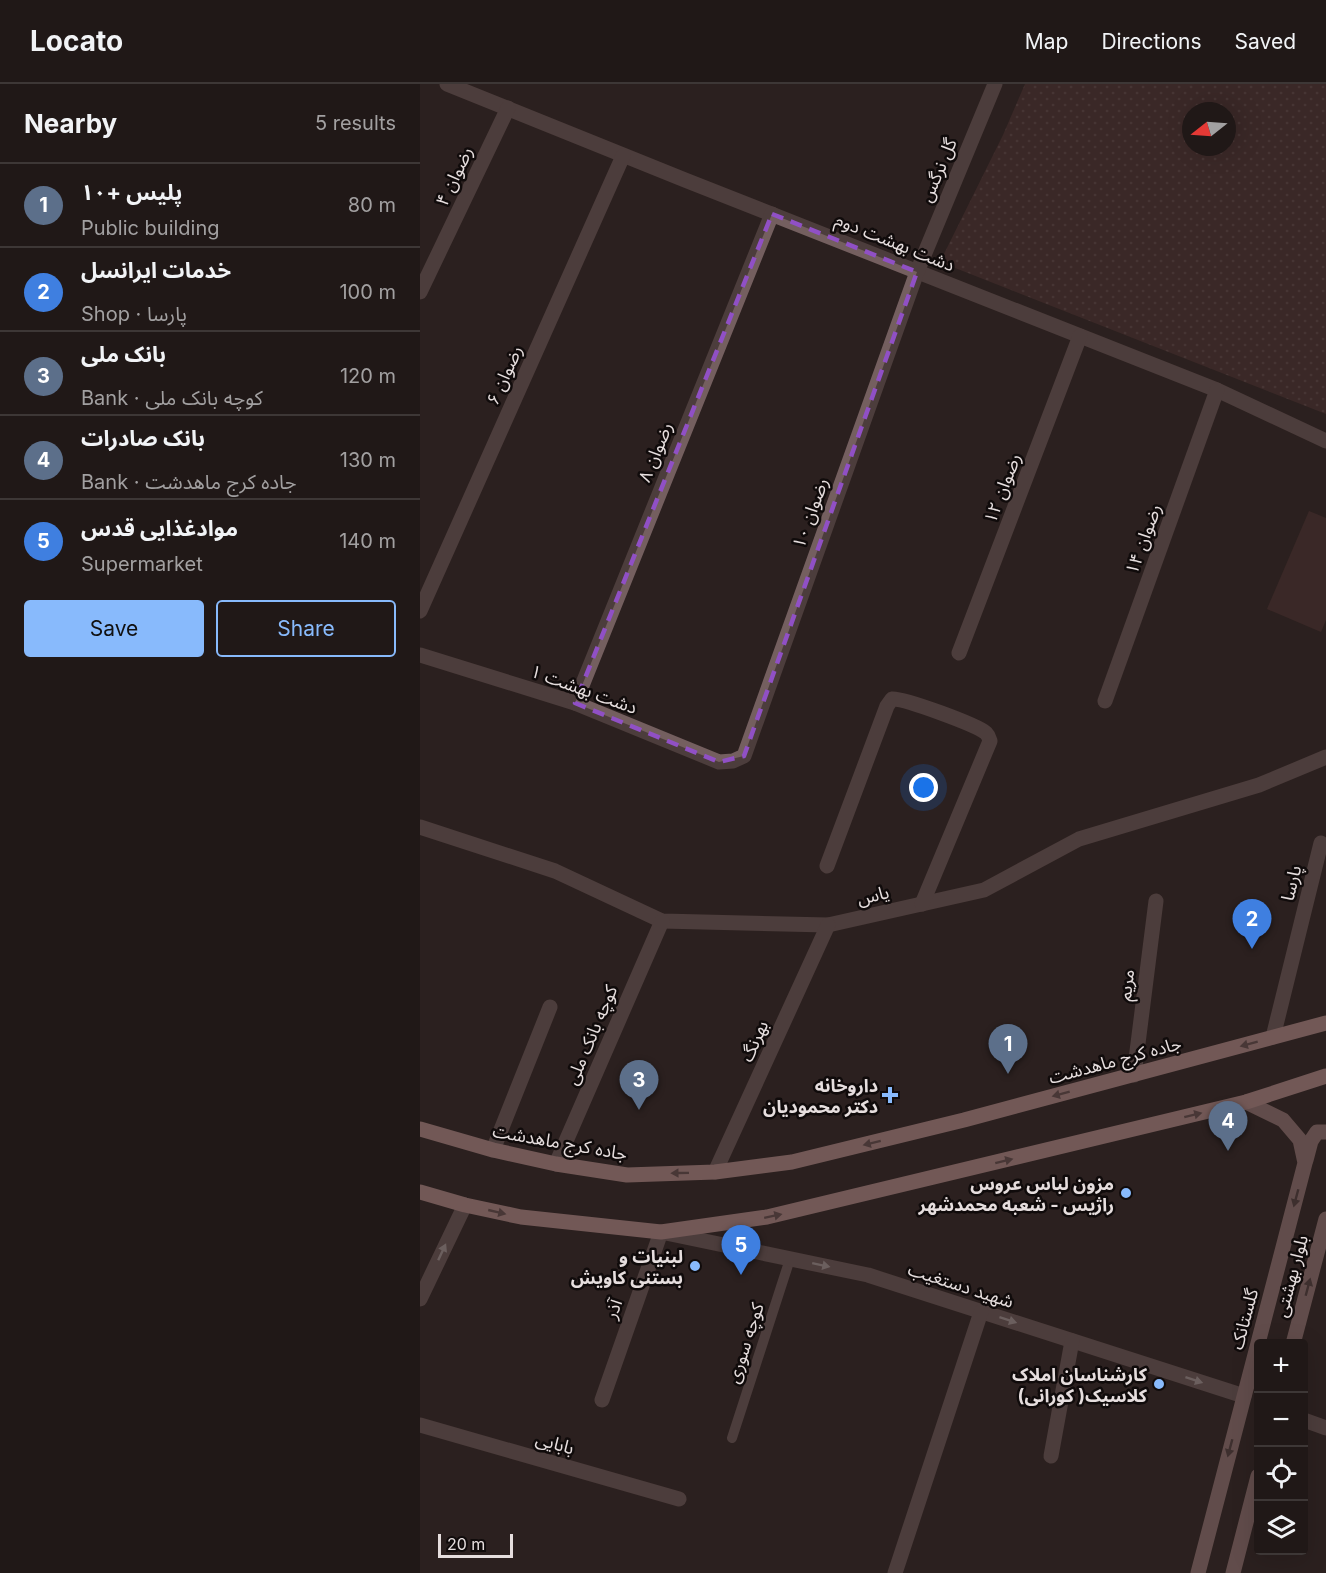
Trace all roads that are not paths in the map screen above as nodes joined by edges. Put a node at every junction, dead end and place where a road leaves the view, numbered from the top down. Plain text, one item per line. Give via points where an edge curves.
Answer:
1 (447, 84) edge
2 (995, 84) edge
3 (507, 108) junction
4 (623, 156) junction
5 (772, 214) junction
6 (917, 272) junction
7 (420, 292) edge
8 (1080, 336) junction
9 (1217, 390) junction
10 (1326, 441) edge
11 (420, 611) edge
12 (959, 653) dead end
13 (420, 655) edge
14 (1105, 702) dead end
15 (575, 703) junction
16 (1326, 757) edge
17 (733, 761) joint
18 (420, 827) edge
19 (1321, 843) dead end
20 (827, 866) dead end
21 (1156, 901) dead end
22 (922, 904) junction
23 (662, 921) junction
24 (828, 925) junction
25 (550, 1007) dead end
26 (1326, 1023) edge
27 (1273, 1037) junction
28 (1134, 1075) junction
29 (1326, 1076) edge
30 (1246, 1102) junction
31 (420, 1129) edge
32 (1326, 1132) edge
33 (493, 1150) junction
34 (1305, 1163) junction
35 (556, 1164) junction
36 (716, 1172) junction
37 (420, 1192) edge
38 (465, 1205) junction
39 (1326, 1222) edge
40 (661, 1232) junction
41 (790, 1259) junction
42 (420, 1299) edge
43 (981, 1312) junction
44 (1294, 1339) edge
45 (1072, 1341) junction
46 (1244, 1396) junction
47 (602, 1400) dead end
48 (1308, 1421) edge
49 (420, 1425) edge
50 (1326, 1428) edge
51 (732, 1438) dead end
52 (1052, 1455) dead end
53 (1254, 1492) edge
54 (679, 1499) dead end
55 (894, 1573) edge
56 (1198, 1573) edge
57 (1233, 1573) edge

1 - 3 street, دشت بهشت دوم
2 - 6 street, گل نرگس
3 - 4 street, دشت بهشت دوم
3 - 7 street, رضوان ۴
4 - 5 street, دشت بهشت دوم
4 - 11 street, رضوان ۶
5 - 6 street, دشت بهشت دوم
5 - 15 street, رضوان ۸
6 - 8 street, دشت بهشت دوم
6 - 17 street, رضوان ۱۰ via 744,756
8 - 9 street, دشت بهشت دوم
8 - 12 street, رضوان ۱۲
9 - 10 street, دشت بهشت دوم
9 - 14 street, رضوان ۱۴
13 - 15 street, دشت بهشت ۱
15 - 17 street, دشت بهشت ۱ via 719,762
16 - 22 street, یاس via 1259,785 1079,839 984,890
18 - 23 street, یاس via 555,871
19 - 27 street, پارسا
20 - 22 street via 887,706 892,699 899,698 933,710 984,732 990,741
21 - 28 street, مریم
22 - 24 street, یاس
23 - 24 street, یاس
23 - 35 street, کوچه بانک ملی
24 - 36 street, بهرنگ
25 - 33 street
26 - 27 main road, جاده کرج ماهدشت
27 -> 28 main road, جاده کرج ماهدشت
28 -> 36 main road, جاده کرج ماهدشت via 792,1162
29 - 30 main road
30 - 34 street via 1283,1120 1300,1140
40 -> 30 main road via 767,1217
31 - 33 main road, جاده کرج ماهدشت
32 - 34 street, گلستانک via 1317,1132
33 - 35 main road, جاده کرج ماهدشت
34 -> 46 street, گلستانک
36 -> 35 main road, جاده کرج ماهدشت via 627,1174
37 - 38 main road
38 -> 40 main road via 521,1217
42 -> 38 street
44 -> 39 street, بلوار بهشتی
40 - 41 street, شهید دستغیب
40 - 47 street, آذر
41 -> 43 street, شهید دستغیب via 868,1275
41 - 51 lane, کوچه سوری
43 -> 45 street, شهید دستغیب
43 - 55 street
45 -> 46 street, شهید دستغیب
45 - 52 street
46 -> 56 street, گلستانک
48 - 50 street
49 - 54 street, بابایی
53 - 57 street

